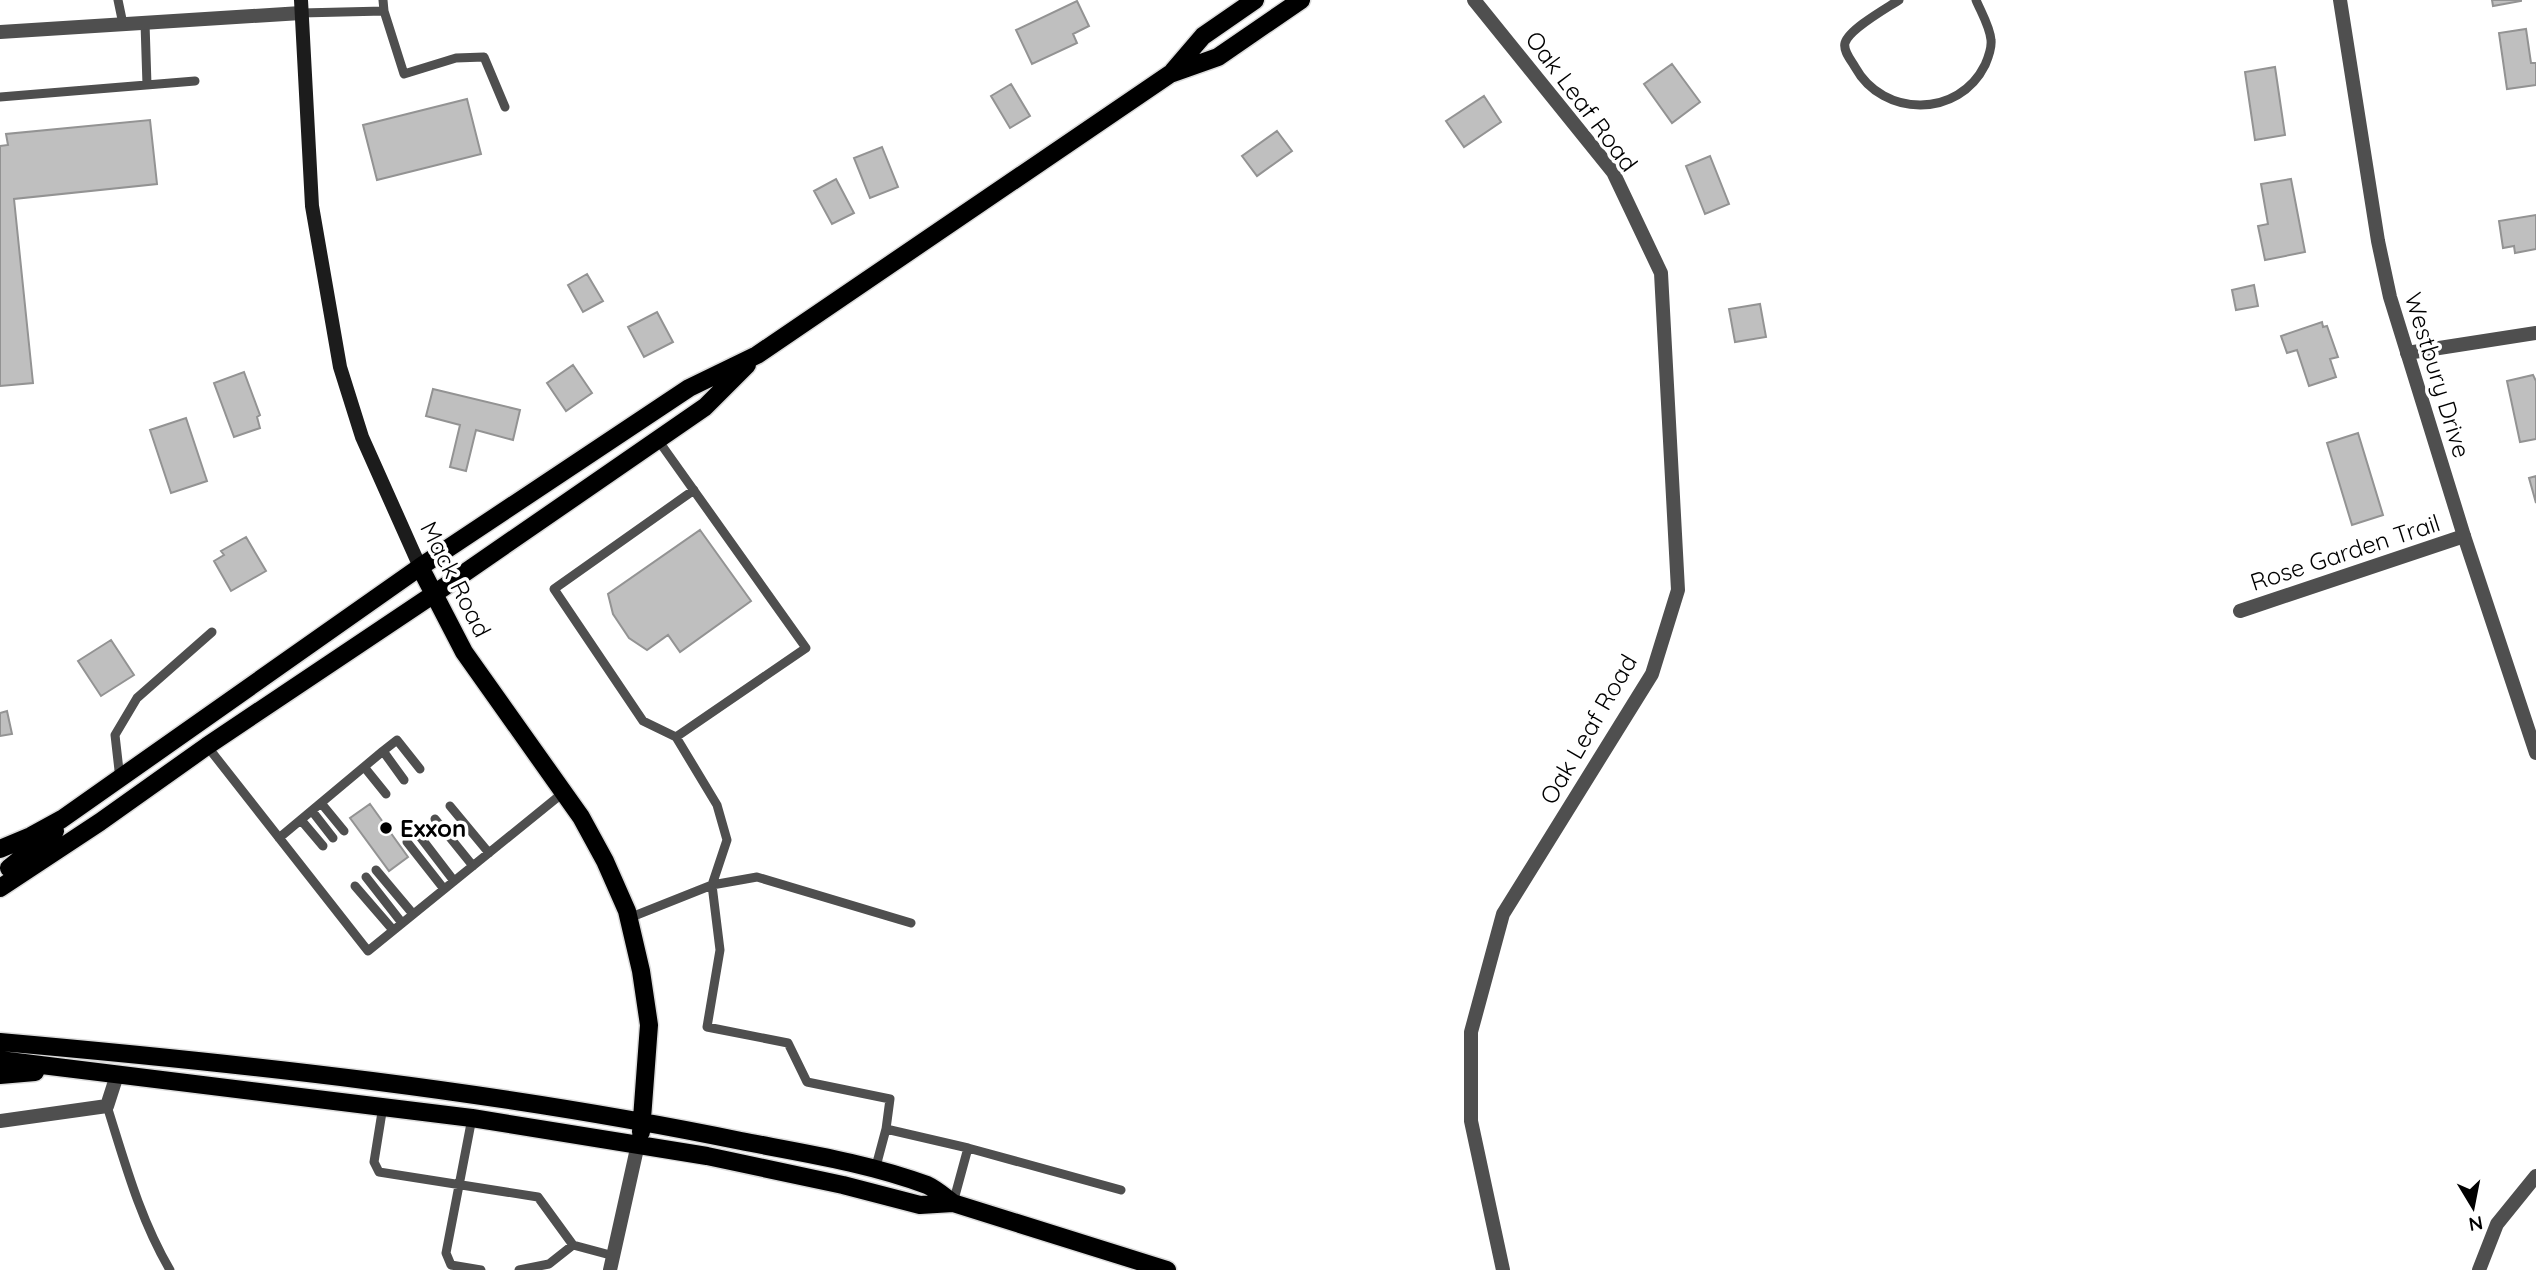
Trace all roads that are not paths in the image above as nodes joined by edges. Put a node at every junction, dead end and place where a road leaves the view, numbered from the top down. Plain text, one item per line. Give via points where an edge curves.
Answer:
1 (118, 0) edge
2 (383, 0) edge
3 (1255, 0) edge
4 (1301, 0) edge
5 (1474, 0) edge
6 (1899, 0) edge
7 (1976, 0) edge
8 (2340, 0) edge
9 (301, 6) edge
10 (384, 11) junction
11 (145, 23) junction
12 (123, 24) junction
13 (0, 32) edge
14 (1170, 74) junction
15 (195, 80) dead end
16 (147, 85) junction
17 (0, 97) edge
18 (505, 107) dead end
19 (2536, 333) edge
20 (2407, 354) junction
21 (757, 355) junction
22 (658, 440) junction
23 (694, 490) junction
24 (2464, 536) junction
25 (420, 567) junction
26 (434, 594) junction
27 (2240, 611) dead end
28 (212, 632) dead end
29 (676, 737) junction
30 (207, 746) junction
31 (383, 751) junction
32 (2536, 753) edge
33 (365, 768) junction
34 (420, 769) dead end
35 (120, 779) junction
36 (404, 780) dead end
37 (564, 792) junction
38 (386, 794) dead end
39 (321, 803) junction
40 (450, 806) dead end
41 (312, 811) junction
42 (62, 819) junction
43 (301, 820) junction
44 (435, 820) dead end
45 (344, 831) dead end
46 (418, 834) dead end
47 (279, 838) junction
48 (333, 838) dead end
49 (407, 842) dead end
50 (323, 846) dead end
51 (0, 849) edge
52 (489, 853) junction
53 (473, 866) junction
54 (376, 870) dead end
55 (0, 875) edge
56 (366, 877) dead end
57 (454, 881) junction
58 (712, 885) junction
59 (355, 886) dead end
60 (0, 888) edge
61 (444, 889) junction
62 (413, 914) junction
63 (629, 918) junction
64 (402, 923) junction
65 (911, 923) dead end
66 (393, 930) junction
67 (0, 1042) edge
68 (0, 1059) edge
69 (68, 1069) junction
70 (0, 1075) edge
71 (117, 1075) junction
72 (107, 1106) junction
73 (383, 1106) junction
74 (472, 1118) junction
75 (0, 1121) edge
76 (643, 1121) junction
77 (886, 1129) junction
78 (638, 1144) junction
79 (968, 1148) junction
80 (875, 1170) junction
81 (2536, 1176) edge
82 (459, 1184) junction
83 (1121, 1190) dead end
84 (953, 1203) junction
85 (573, 1245) junction
86 (612, 1263) edge
87 (170, 1270) edge
88 (481, 1270) edge
89 (519, 1270) edge
90 (1167, 1270) edge
91 (1503, 1270) edge
92 (2479, 1270) edge

1 - 12 lane
2 - 10 lane
3 - 14 main road via 1203,36
4 - 14 main road via 1218,57
5 - 91 street, Oak Leaf Road via 1613,172 1661,273 1678,590 1651,674 1503,914 1471,1032 1471,1121
6 - 7 lane via 1852,32 1845,50 1871,87 1888,100 1910,106 1958,96 1980,74 1990,55 1991,40
8 - 20 street, Westbury Drive via 2378,241
9 - 10 lane
9 - 11 street
9 - 25 main road, Mack Road via 312,206 340,368 362,438
10 - 18 lane via 404,75 456,58 484,57
11 - 12 street
11 - 16 lane
12 - 13 street
14 - 21 main road
15 - 16 lane
16 - 17 lane
19 - 20 street
20 - 24 street, Westbury Drive
21 - 22 main road via 705,407
21 - 25 main road via 689,388
22 - 23 lane
22 - 26 main road
23 - 29 lane via 806,648
23 - 29 lane via 554,589 643,721
24 - 27 street, Rose Garden Trail
24 - 32 street, Westbury Drive
25 - 26 main road, Mack Road
25 - 35 main road
26 - 30 main road
26 - 37 main road, Mack Road via 464,652
28 - 35 lane via 137,698 115,735
29 - 58 lane via 717,805 727,840
30 - 47 lane
30 - 60 main road
31 - 33 lane
31 - 34 lane via 397,740
31 - 36 lane
33 - 38 lane
33 - 39 lane
35 - 42 main road
37 - 52 lane
37 - 63 main road, Mack Road via 605,861
39 - 41 lane
39 - 45 lane
40 - 52 lane
41 - 43 lane
41 - 48 lane
42 - 51 main road
42 - 55 main road via 52,835
43 - 47 lane
43 - 50 lane
44 - 53 lane
46 - 57 lane
47 - 66 lane via 368,951
49 - 61 lane
52 - 53 lane
53 - 57 lane
54 - 62 lane
56 - 64 lane
57 - 61 lane
58 - 63 lane
58 - 65 lane via 757,877
58 - 77 lane via 720,950 707,1027 788,1043 807,1082 890,1099
59 - 66 lane
61 - 62 lane
62 - 64 lane
63 - 76 main road, Mack Road via 649,1025
64 - 66 lane
67 - 76 main road via 359,1079
68 - 69 main road
69 - 70 main road
69 - 71 main road
71 - 72 street
71 - 73 main road
72 - 75 street
72 - 87 lane via 135,1197
73 - 74 main road
73 - 82 lane via 374,1162 379,1172
74 - 78 main road
74 - 82 lane
76 - 78 main road, Mack Road
76 - 80 main road
77 - 79 lane
77 - 80 lane
78 - 84 main road via 920,1205
78 - 86 street
79 - 83 lane
79 - 84 lane
80 - 84 main road via 929,1186
81 - 92 street via 2497,1224
82 - 85 lane via 538,1197
82 - 88 lane via 446,1253 451,1265
84 - 90 main road
85 - 86 lane
85 - 89 lane via 549,1264

